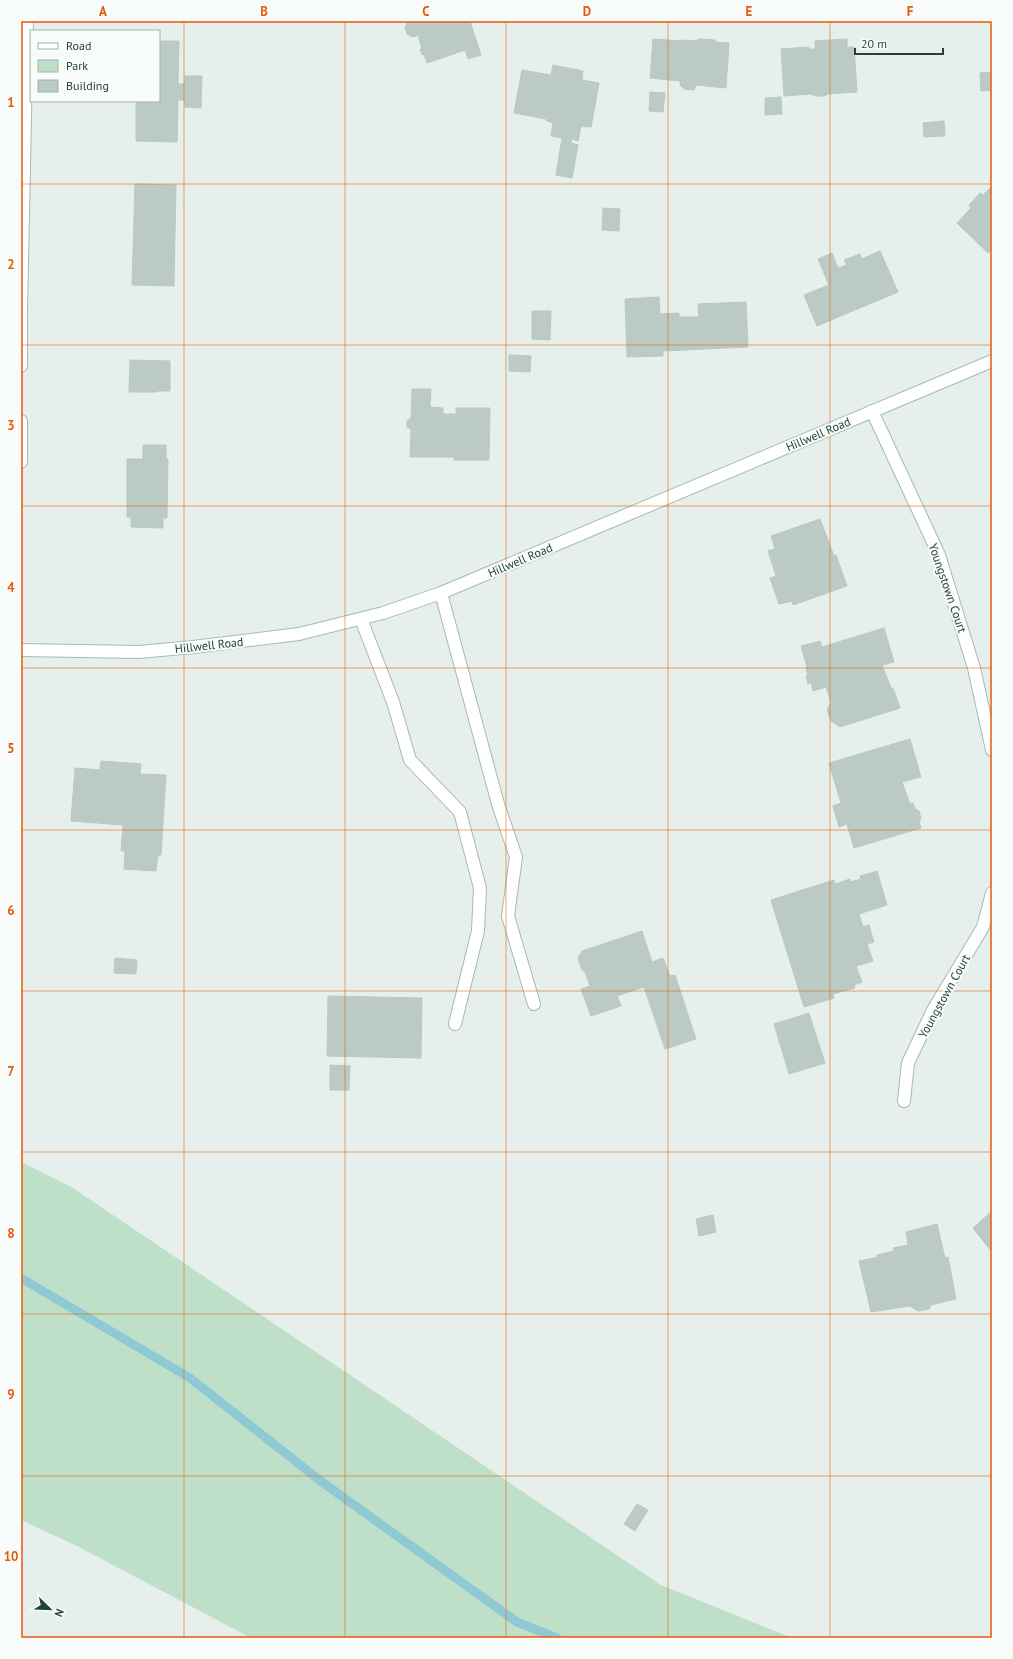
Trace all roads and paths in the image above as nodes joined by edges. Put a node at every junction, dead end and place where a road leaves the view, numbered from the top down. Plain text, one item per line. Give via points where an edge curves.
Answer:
1 (27, 21) edge
2 (21, 311) edge
3 (21, 314) edge
4 (992, 361) edge
5 (21, 366) edge
6 (872, 411) junction
7 (21, 421) edge
8 (21, 462) edge
9 (441, 593) junction
10 (361, 619) junction
11 (21, 650) edge
12 (992, 750) edge
13 (992, 893) edge
14 (534, 1004) dead end
15 (455, 1024) dead end
16 (904, 1102) dead end

1 - 2 street
3 - 5 street
4 - 6 street, Hillwell Road
6 - 9 street, Hillwell Road
6 - 12 street, Youngstown Court via 939,555 974,668
7 - 8 street
9 - 10 street, Hillwell Road
9 - 14 street via 498,804 516,857 508,916
10 - 11 street, Hillwell Road via 299,634 139,652
10 - 15 street via 393,702 410,760 460,812 480,888 478,931
13 - 16 street, Youngstown Court via 983,927 933,1010 908,1063

